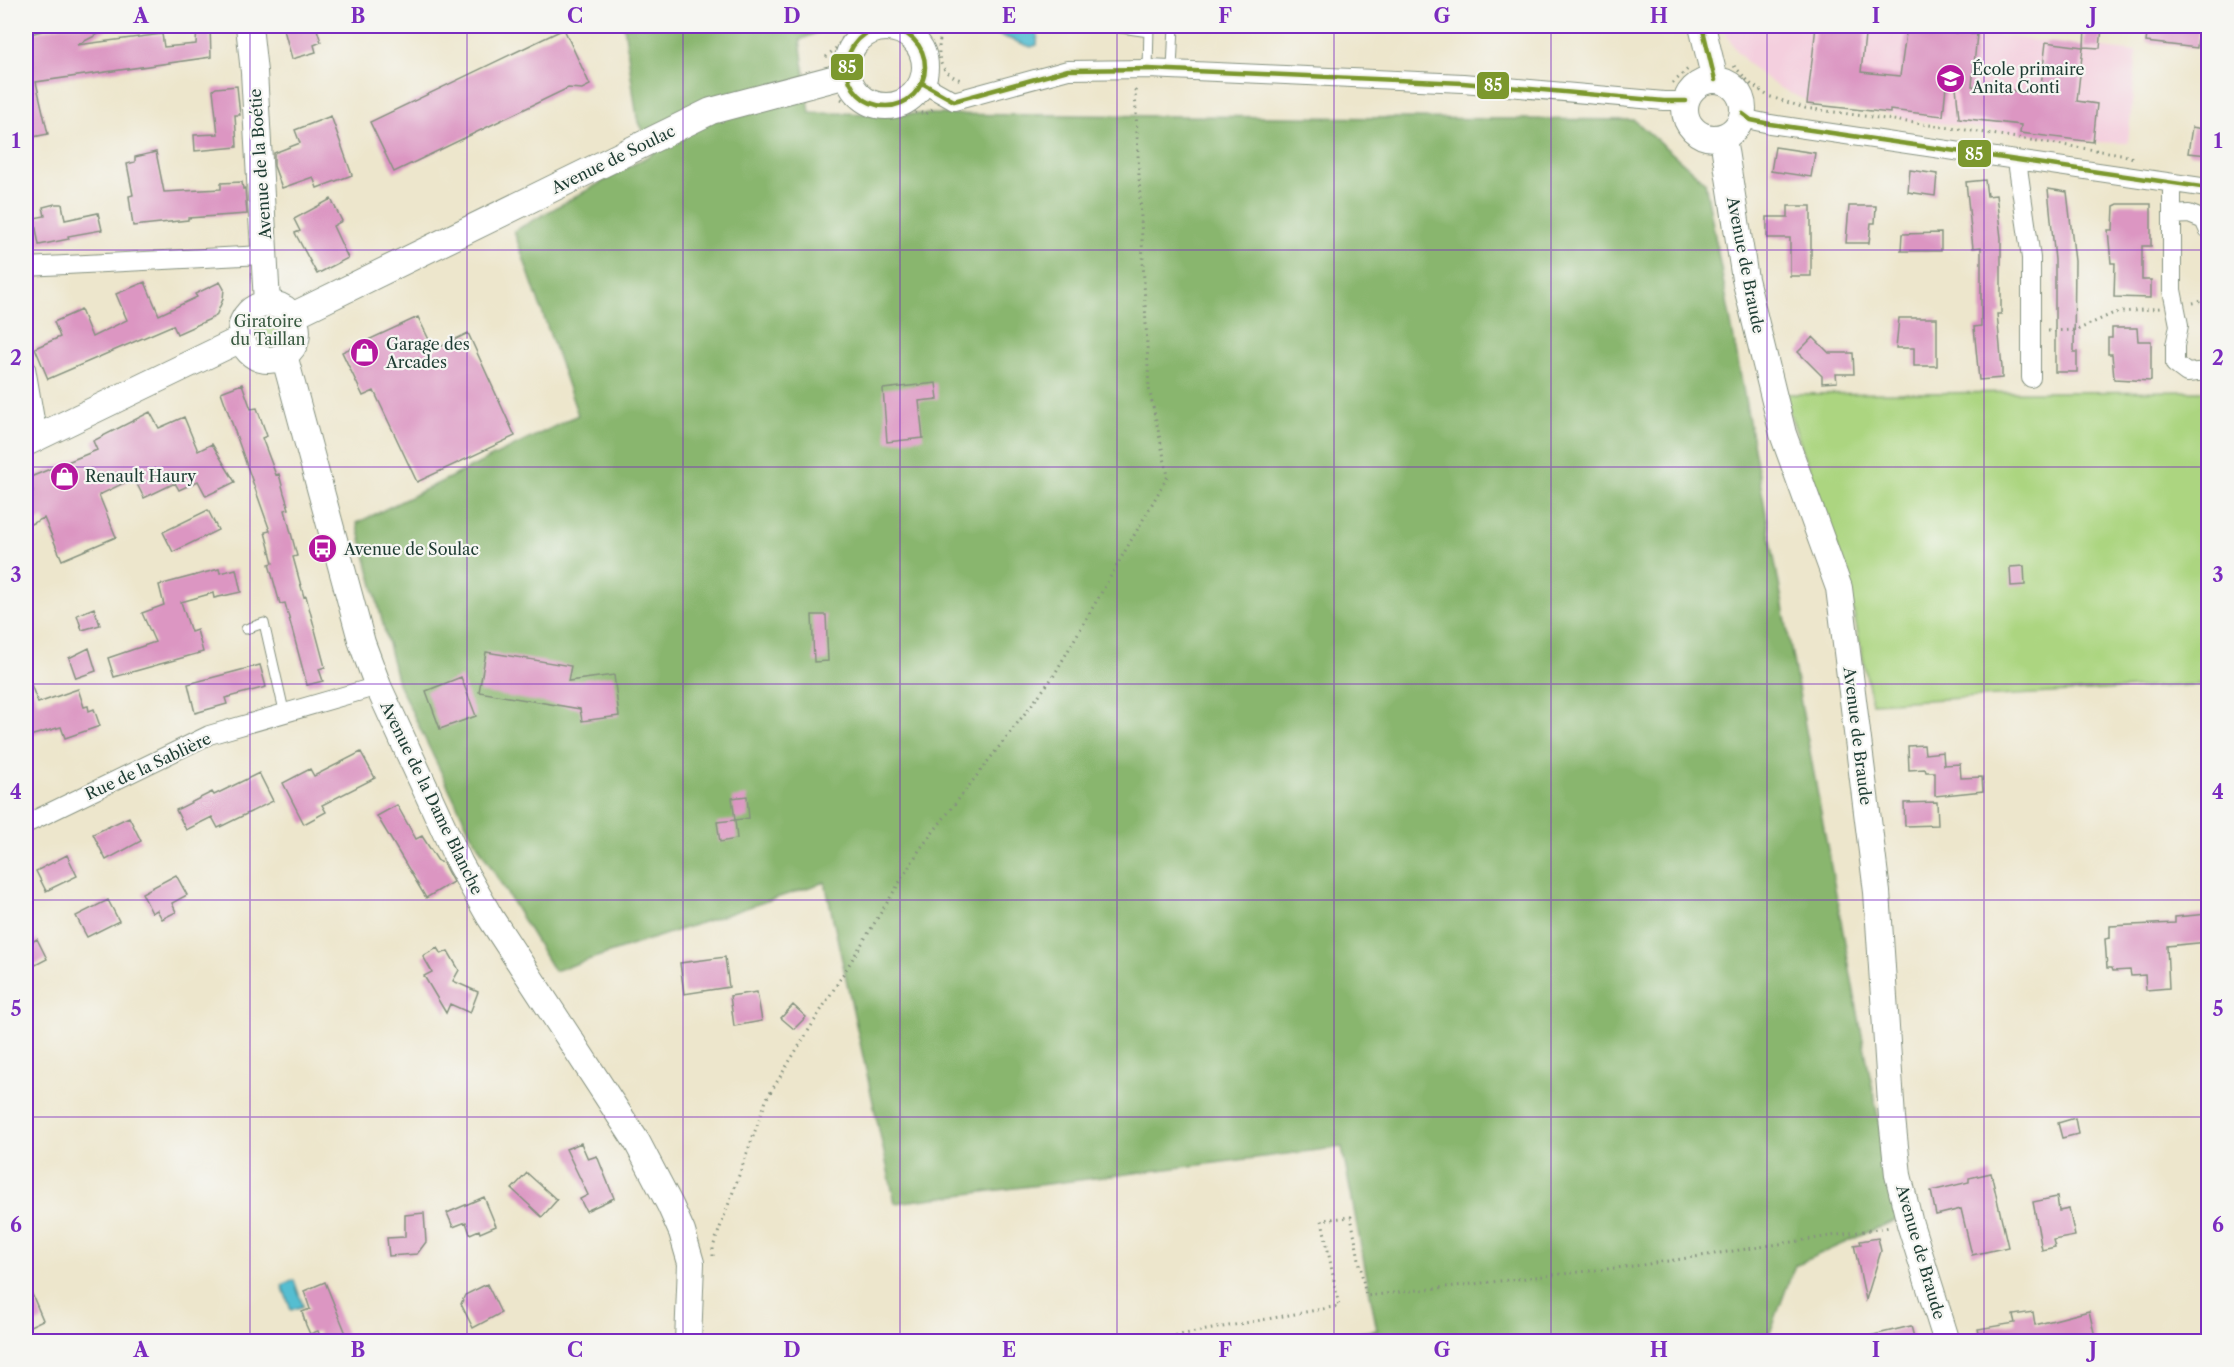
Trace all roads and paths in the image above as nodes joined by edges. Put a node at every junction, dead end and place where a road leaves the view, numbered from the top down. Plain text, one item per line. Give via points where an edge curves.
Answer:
1 (249, 26) edge
2 (1114, 26) edge
3 (1174, 26) edge
4 (1702, 26) edge
5 (928, 28) edge
6 (1149, 29) edge
7 (1148, 69) junction
8 (1172, 69) junction
9 (847, 75) junction
10 (1715, 80) junction
11 (932, 88) junction
12 (834, 97) dead end
13 (1686, 101) junction
14 (1743, 114) junction
15 (1723, 138) junction
16 (2018, 161) junction
17 (2172, 184) junction
18 (2208, 188) edge
19 (2173, 215) junction
20 (2208, 229) edge
21 (265, 255) junction
22 (26, 267) edge
23 (2208, 300) edge
24 (267, 303) junction
25 (2175, 304) junction
26 (292, 316) junction
27 (2031, 332) junction
28 (241, 339) junction
29 (284, 355) junction
30 (26, 368) edge
31 (2208, 371) edge
32 (2031, 378) dead end
33 (32, 440) edge
34 (246, 629) dead end
35 (378, 686) junction
36 (285, 715) junction
37 (26, 824) edge
38 (1910, 1224) junction
39 (712, 1257) dead end
40 (688, 1341) edge
41 (1140, 1341) edge
42 (1947, 1341) edge

1 - 21 main road, Avenue de la Boétie
2 - 6 lane
3 - 8 lane
4 - 10 main road
5 - 9 main road via 882,27 868,31 849,53
5 - 11 main road via 923,52
6 - 7 lane
7 - 8 street
7 - 11 street via 1068,70 954,101
7 - 39 path via 1135,91 1143,271 1149,388 1168,477 1053,677 920,849 767,1098 712,1247
8 - 13 street via 1463,83
9 - 11 main road via 864,99 876,105 897,105
9 - 26 main road, Avenue de Soulac via 711,111
10 - 13 main road via 1699,84
10 - 14 main road via 1725,82 1740,94
11 - 12 path via 931,111 926,114 917,111 886,117 871,115
13 - 15 main road via 1690,127 1705,138
14 - 15 main road via 1737,129
14 - 16 street via 1770,124
15 - 38 main road, Avenue de Braude via 1745,279 1783,434 1839,588 1877,892 1898,1175
16 - 17 street
16 - 27 street via 2031,258
17 - 18 street
17 - 19 street
19 - 20 street via 2189,214 2204,220
19 - 25 street
21 - 22 street
21 - 24 main road, Avenue de la Boétie
23 - 25 path
24 - 26 main road via 279,305
24 - 28 main road via 246,314 240,326
25 - 27 path via 2114,313 2077,330
25 - 31 street via 2179,325 2175,364 2187,373
26 - 29 main road via 296,339
27 - 32 street
28 - 29 main road via 251,354 261,359
28 - 33 main road
29 - 35 main road, Avenue de la Dame Blanche via 362,643
30 - 33 street
34 - 36 lane via 264,623
35 - 36 street, Rue de la Sablière
35 - 40 main road, Avenue de la Dame Blanche via 460,864 490,917 637,1142 670,1205 691,1263
36 - 37 street, Rue de la Sablière via 209,735
38 - 41 path via 1642,1265 1366,1296 1352,1217 1322,1220 1339,1306
38 - 42 main road, Avenue de Braude

